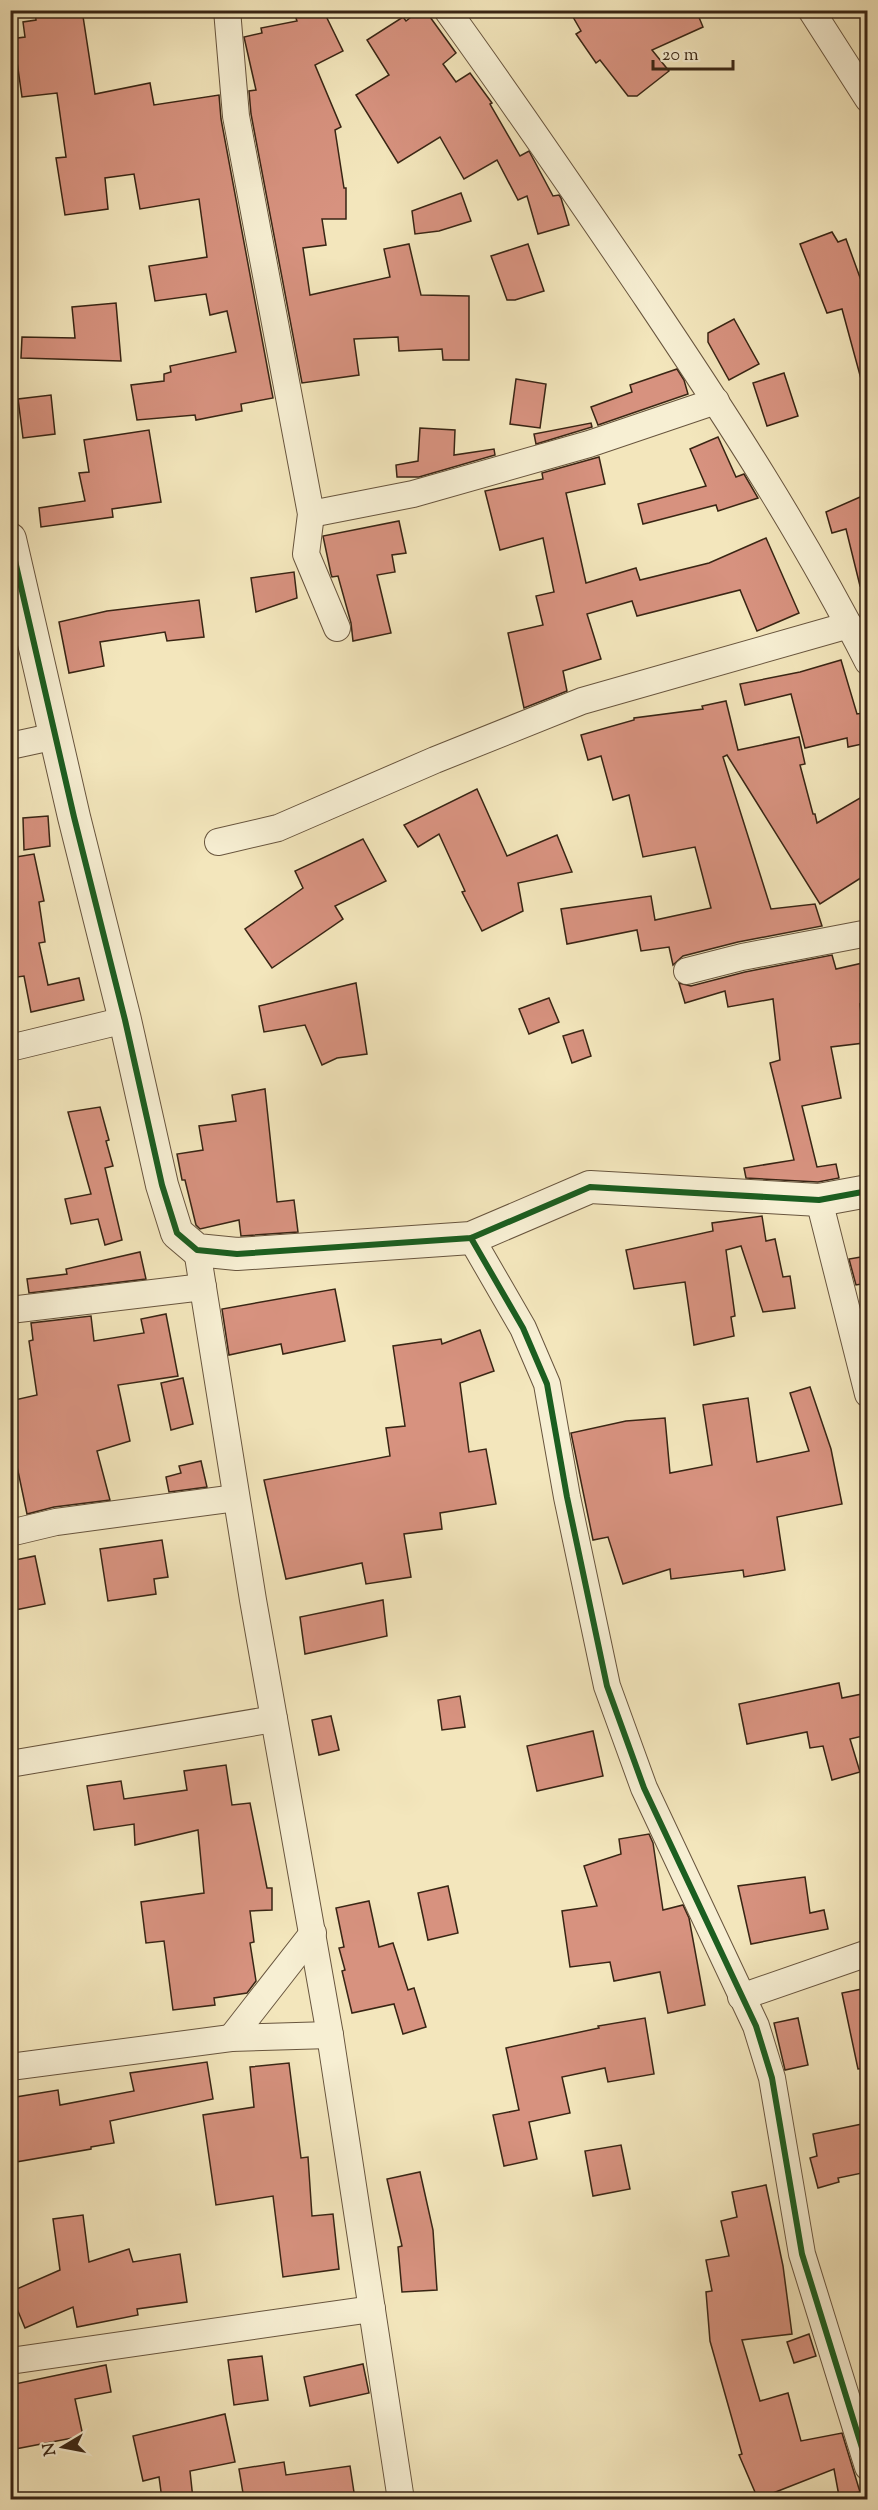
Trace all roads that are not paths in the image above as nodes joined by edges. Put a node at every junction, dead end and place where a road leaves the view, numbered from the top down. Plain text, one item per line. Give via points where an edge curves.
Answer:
1 (227, 10) edge
2 (447, 10) edge
3 (811, 10) edge
4 (867, 99) edge
5 (716, 401) junction
6 (311, 514) junction
7 (10, 539) edge
8 (849, 625) junction
9 (337, 628) dead end
10 (867, 662) edge
11 (56, 736) junction
12 (10, 746) edge
13 (218, 842) dead end
14 (867, 933) edge
15 (687, 971) dead end
16 (125, 1020) junction
17 (10, 1048) edge
18 (867, 1191) edge
19 (819, 1200) junction
20 (471, 1238) junction
21 (197, 1250) junction
22 (203, 1287) junction
23 (10, 1310) edge
24 (867, 1394) edge
25 (236, 1498) junction
26 (10, 1533) edge
27 (274, 1719) junction
28 (10, 1764) edge
29 (313, 1933) junction
30 (867, 1953) edge
31 (741, 1996) junction
32 (330, 2036) junction
33 (231, 2038) junction
34 (10, 2067) edge
35 (372, 2309) junction
36 (10, 2361) edge
37 (867, 2467) edge
38 (401, 2499) edge

1 - 6 street via 236,116
2 - 5 street via 522,113
3 - 4 street
5 - 6 street via 589,444 435,488
5 - 8 street via 800,534
6 - 9 street via 306,554
7 - 11 street
8 - 10 street
8 - 13 street via 582,701 278,828
11 - 12 street
11 - 16 street
14 - 15 street
16 - 17 street
16 - 21 street via 162,1185 177,1233
18 - 19 street
19 - 20 street via 590,1187
19 - 24 street
20 - 21 street via 237,1254
20 - 31 street via 523,1328 547,1384 607,1686 644,1788
21 - 22 street
22 - 23 street
22 - 25 street
25 - 26 street via 56,1522
25 - 27 street
27 - 28 street
27 - 29 street
29 - 32 street
29 - 33 street
30 - 31 street
31 - 37 street via 756,2026 772,2078 801,2254
32 - 33 street
32 - 35 street
33 - 34 street
35 - 36 street
35 - 38 street

